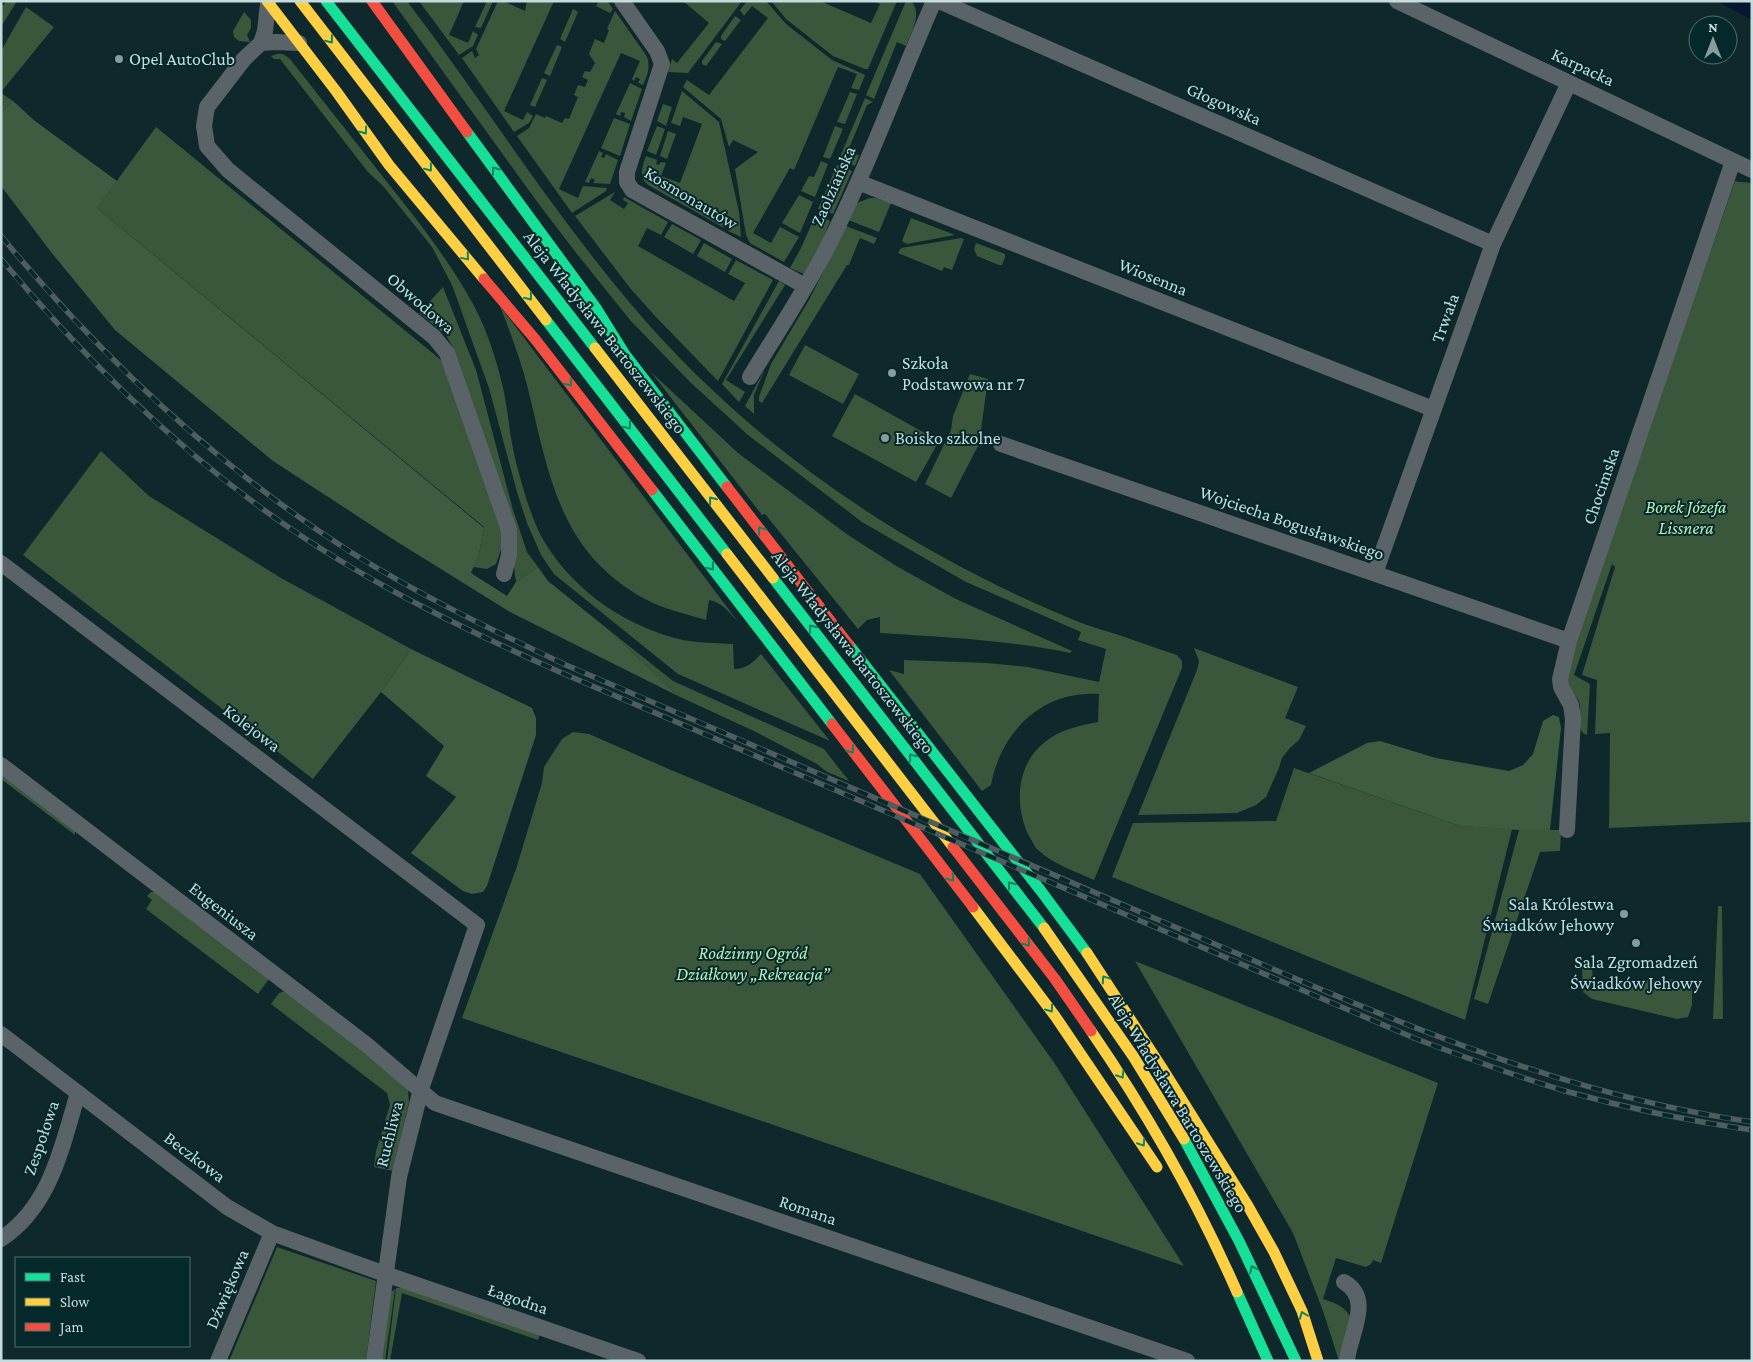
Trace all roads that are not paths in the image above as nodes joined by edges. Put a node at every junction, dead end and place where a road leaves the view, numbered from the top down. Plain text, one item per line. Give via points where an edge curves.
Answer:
1 (300, 1) edge
2 (326, 1) edge
3 (372, 1) edge
4 (622, 1) edge
5 (934, 1) edge
6 (939, 1) edge
7 (1397, 1) edge
8 (268, 2) edge
9 (260, 43) junction
10 (299, 43) junction
11 (1569, 83) junction
12 (1733, 162) junction
13 (1752, 170) edge
14 (858, 182) junction
15 (1493, 244) junction
16 (805, 286) junction
17 (750, 377) dead end
18 (1433, 409) junction
19 (1001, 444) dead end
20 (1, 563) edge
21 (1375, 573) junction
22 (504, 574) dead end
23 (1569, 640) junction
24 (1, 765) edge
25 (1567, 830) dead end
26 (478, 925) joint
27 (1, 1034) edge
28 (420, 1089) junction
29 (78, 1093) junction
30 (1164, 1177) dead end
31 (1174, 1191) dead end
32 (272, 1233) junction
33 (1209, 1235) junction
34 (1, 1239) edge
35 (385, 1274) junction
36 (1344, 1282) dead end
37 (218, 1361) edge
38 (374, 1361) edge
39 (638, 1361) edge
40 (1187, 1361) edge
41 (1268, 1361) edge
42 (1296, 1361) edge
43 (1318, 1361) edge
44 (1347, 1361) edge

1 -> 33 main road, Aleja Władysława Bartoszewskiego via 1055,979 1147,1118 1179,1172
42 -> 2 main road, Aleja Władysława Bartoszewskiego via 1202,1169 1087,987
43 -> 3 main road via 1302,1311 1274,1252 1094,963 624,353 596,308
4 - 16 street, Kosmonautów via 657,51 662,64 627,172 627,182 632,190
5 - 14 street, Zaolziańska
6 - 15 street, Głogowska
7 - 11 street, Karpacka
8 - 9 street via 265,31
8 - 10 main road
9 - 10 street
9 - 22 street, Obwodowa via 207,107 204,126 207,146 228,170 434,337 447,353 509,530 509,555
10 -> 30 main road via 389,165 535,339 990,929 1055,1016
11 - 12 street, Karpacka
11 - 15 street, Trwała
12 - 13 street, Karpacka
12 - 23 street, Chocimska
14 - 16 street, Zaolziańska
14 - 18 street, Wiosenna
15 - 18 street, Trwała
16 - 17 street, Zaolziańska
18 - 21 street, Trwała
19 - 21 street, Wojciecha Bogusławskiego
20 - 26 street, Kolejowa
21 - 23 street, Wojciecha Bogusławskiego
23 - 25 street, Chocimska via 1560,679 1571,705 1573,720
24 - 28 street, Eugeniusza
26 - 28 street, Ruchliwa
27 - 29 street, Beczkowa
28 - 35 street, Ruchliwa via 398,1177
28 - 40 street, Romana via 435,1103
29 - 32 street, Beczkowa via 227,1207
29 - 34 street, Zespołowa via 57,1163 39,1202 12,1232
31 - 33 main road
32 - 35 street, Beczkowa
32 - 37 street, Dźwiękowa
33 - 41 main road, Aleja Władysława Bartoszewskiego
35 - 38 street, Ruchliwa
35 - 39 street, Łagodna
36 - 44 street via 1356,1292 1359,1310

